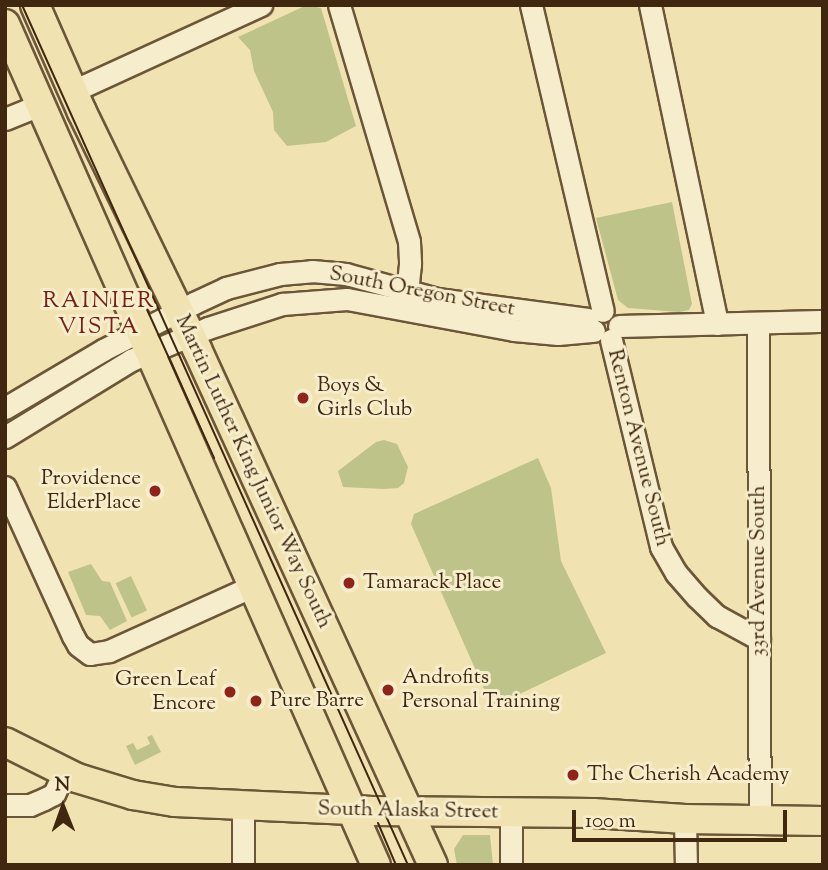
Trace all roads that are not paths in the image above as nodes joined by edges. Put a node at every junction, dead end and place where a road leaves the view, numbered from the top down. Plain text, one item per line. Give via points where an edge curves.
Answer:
1 (35, 5) edge
2 (261, 5) edge
3 (339, 5) edge
4 (531, 5) edge
5 (650, 5) edge
6 (5, 24) edge
7 (73, 91) junction
8 (40, 105) junction
9 (5, 119) edge
10 (407, 299) junction
11 (823, 321) edge
12 (184, 323) junction
13 (758, 323) junction
14 (717, 324) junction
15 (603, 325) junction
16 (145, 342) junction
17 (5, 408) edge
18 (5, 437) edge
19 (5, 486) edge
20 (253, 586) junction
21 (759, 639) junction
22 (5, 742) edge
23 (64, 773) junction
24 (5, 804) edge
25 (243, 807) junction
26 (352, 810) junction
27 (410, 812) junction
28 (511, 813) junction
29 (685, 819) junction
30 (760, 820) junction
31 (823, 821) edge
32 (243, 865) edge
33 (376, 865) edge
34 (433, 865) edge
35 (511, 865) edge
36 (686, 865) edge

1 - 7 main road, Martin Luther King Junior Way South
2 - 7 street
3 - 10 street via 408,242
4 - 15 street, Renton Avenue South
5 - 14 street
6 - 8 main road, Martin Luther King Junior Way South
7 - 12 main road, Martin Luther King Junior Way South
8 - 9 street
8 - 16 main road, Martin Luther King Junior Way South
10 - 12 street, South Oregon Street via 282,304
10 - 12 street, South Oregon Street via 346,274 280,274 226,288
10 - 15 street, South Oregon Street via 447,300
11 - 13 street, South Oregon Street
12 - 16 street
12 - 27 main road, Martin Luther King Junior Way South
13 - 14 street, South Oregon Street
13 - 21 street, 33rd Avenue South
14 - 15 street, South Oregon Street
15 - 21 street, Renton Avenue South via 661,547 697,597 718,616
16 - 17 street via 103,350
16 - 18 street via 112,371
16 - 20 main road, Martin Luther King Junior Way South
19 - 20 street via 73,636 90,654 109,651
20 - 26 main road, Martin Luther King Junior Way South
21 - 30 street, 33rd Avenue South
22 - 23 main road, South Alaska Street
23 - 24 street via 54,794 30,805
23 - 25 main road, South Alaska Street via 133,795
25 - 26 main road, South Alaska Street
25 - 32 street
26 - 27 main road, South Alaska Street
26 - 33 main road, Martin Luther King Junior Way South
27 - 28 main road, South Alaska Street
27 - 34 main road, Martin Luther King Junior Way South
28 - 29 main road, South Alaska Street
28 - 35 street
29 - 30 main road, South Alaska Street
29 - 36 street
30 - 31 main road, South Alaska Street

